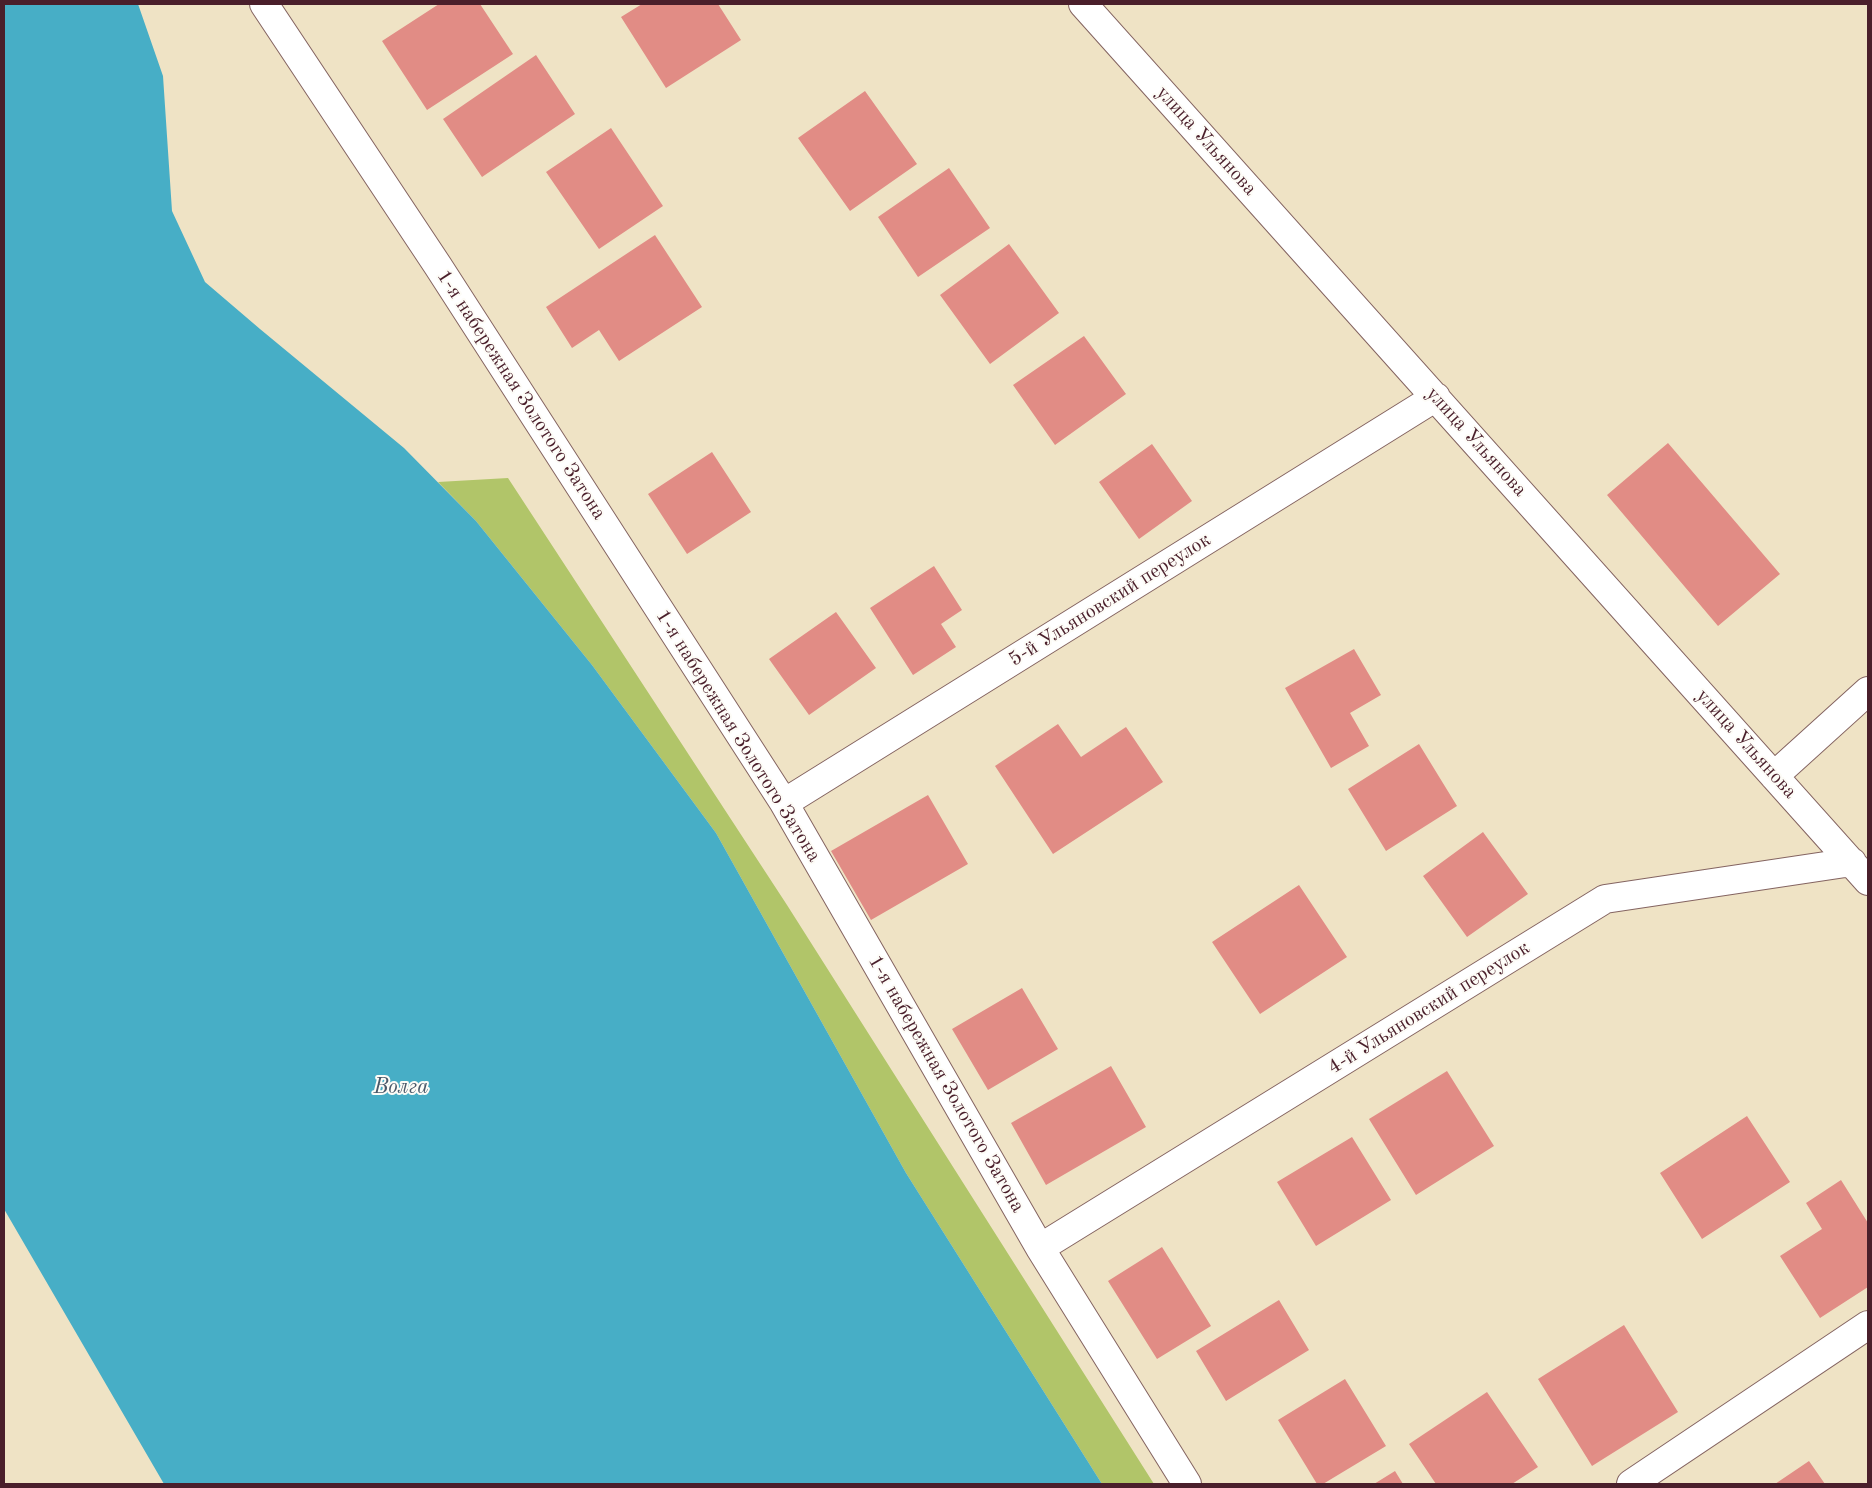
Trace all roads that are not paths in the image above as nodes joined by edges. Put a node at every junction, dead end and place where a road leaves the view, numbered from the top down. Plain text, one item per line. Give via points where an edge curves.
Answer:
1 (264, 4) edge
2 (1083, 4) edge
3 (1436, 397) junction
4 (1868, 691) edge
5 (1774, 776) junction
6 (784, 803) junction
7 (1860, 872) edge
8 (1040, 1248) junction
9 (1868, 1325) edge
10 (1187, 1484) edge
11 (1631, 1484) edge

1 - 6 street, 1-я набережная Золотого Затона via 438,266
2 - 3 street, улица Ульянова
3 - 5 street, улица Ульянова
3 - 6 street, 5-й Ульяновский переулок
4 - 5 street
5 - 7 street, улица Ульянова
6 - 8 street, 1-я набережная Золотого Затона
7 - 8 street, 4-й Ульяновский переулок via 1605,899
8 - 10 street, 1-я набережная Золотого Затона
9 - 11 street

